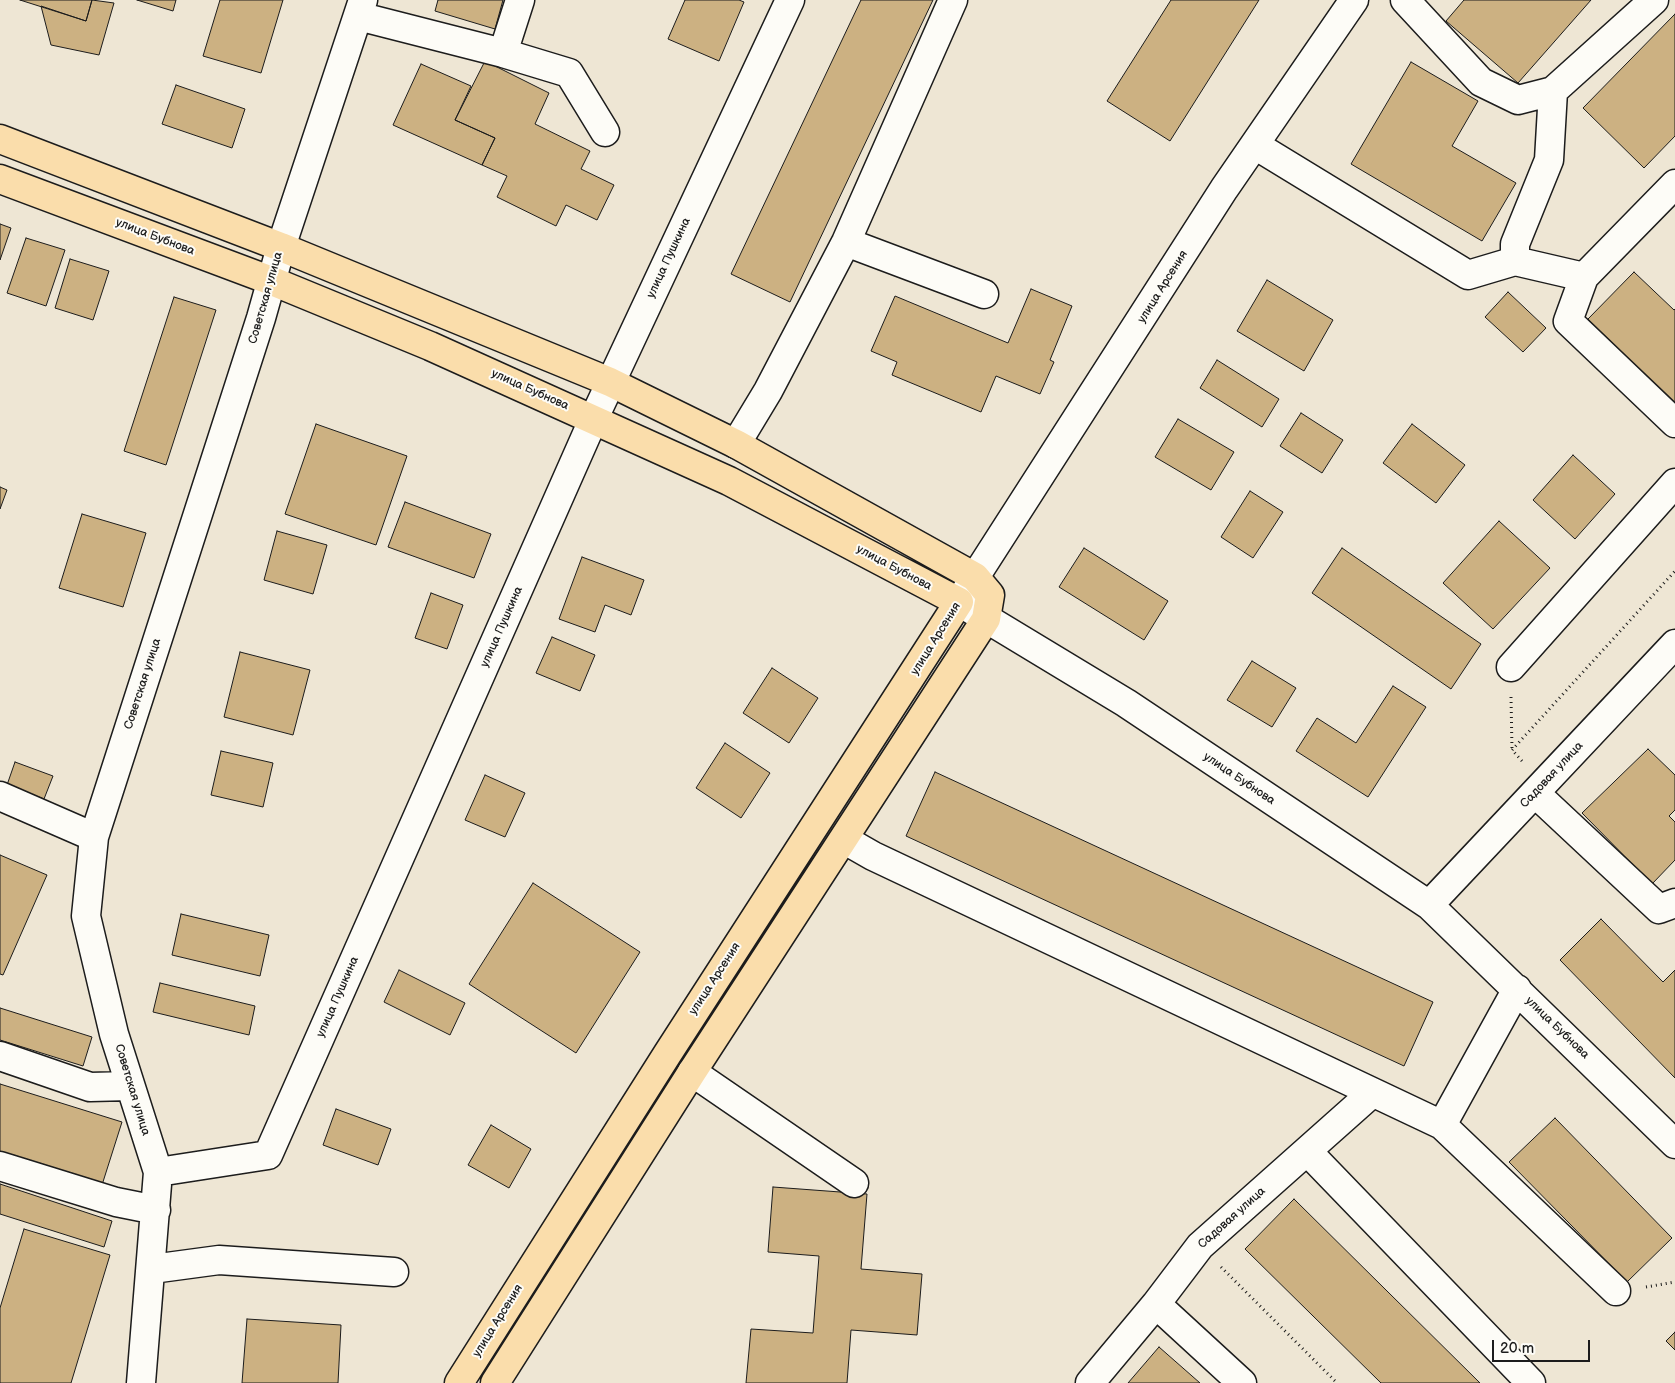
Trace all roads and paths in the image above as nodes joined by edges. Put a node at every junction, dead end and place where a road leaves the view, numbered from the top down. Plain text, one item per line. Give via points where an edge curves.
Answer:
1 (520, 0) edge
2 (790, 0) edge
3 (953, 0) edge
4 (1354, 0) edge
5 (1654, 0) edge
6 (1415, 4) edge
7 (361, 8) edge
8 (502, 53) junction
9 (1553, 91) junction
10 (605, 132) dead end
11 (0, 139) edge
12 (1255, 145) junction
13 (0, 179) edge
14 (1675, 184) edge
15 (846, 242) junction
16 (281, 247) junction
17 (1515, 261) junction
18 (1584, 277) junction
19 (272, 281) junction
20 (984, 294) dead end
21 (610, 382) junction
22 (594, 418) junction
23 (1675, 422) edge
24 (736, 444) junction
25 (1675, 483) edge
26 (1675, 571) edge
27 (975, 577) junction
28 (959, 602) junction
29 (986, 619) junction
30 (1675, 644) edge
31 (1511, 667) joint
32 (1512, 750) junction
33 (1539, 788) junction
34 (0, 796) edge
35 (94, 838) junction
36 (845, 840) junction
37 (1675, 903) edge
38 (1429, 905) junction
39 (1517, 989) junction
40 (0, 1056) edge
41 (692, 1072) junction
42 (130, 1086) junction
43 (1372, 1093) junction
44 (1442, 1125) junction
45 (1675, 1144) edge
46 (1307, 1151) junction
47 (0, 1166) edge
48 (158, 1172) junction
49 (854, 1183) dead end
50 (156, 1210) junction
51 (1200, 1246) junction
52 (152, 1269) junction
53 (394, 1272) dead end
54 (1616, 1291) dead end
55 (1156, 1304) junction
56 (142, 1383) edge
57 (459, 1383) edge
58 (495, 1383) edge
59 (1090, 1383) edge
60 (1242, 1383) edge
61 (1337, 1383) edge
62 (1531, 1383) edge

1 - 8 street
2 - 21 street, улица Пушкина
3 - 15 street
4 - 12 street, улица Арсения
5 - 9 street
6 - 9 street via 1481,82 1518,100
7 - 8 street
7 - 16 street, Советская улица
8 - 10 street via 569,73
9 - 17 street via 1549,160 1515,244
11 - 16 main road
12 - 17 street via 1468,275
12 - 27 street, улица Арсения
13 - 19 main road, улица Бубнова
14 - 18 street
15 - 20 street
15 - 24 street
16 - 19 street, Советская улица
16 - 21 main road
17 - 18 street
18 - 23 street via 1568,321
19 - 22 main road, улица Бубнова
19 - 35 street, Советская улица
21 - 22 street, улица Пушкина
21 - 24 main road
22 - 28 main road, улица Бубнова via 729,481
22 - 48 street, улица Пушкина via 268,1156
24 - 27 main road
25 - 31 street
26 - 32 path
27 - 28 street, улица Арсения
27 - 29 main road via 990,595
28 - 29 street, улица Бубнова
28 - 57 main road, улица Арсения
29 - 36 main road
29 - 38 street, улица Бубнова via 1126,703
30 - 33 street, Садовая улица
31 - 32 path
32 - 33 path
33 - 37 street via 1659,909
33 - 38 street, Садовая улица
34 - 35 street
35 - 42 street, Советская улица via 86,916
36 - 41 main road
36 - 43 street
38 - 39 street, улица Бубнова
39 - 44 street
39 - 45 street, улица Бубнова
40 - 42 street via 90,1087
41 - 49 street
41 - 58 main road
42 - 48 street, Советская улица
43 - 44 street
43 - 46 street, Садовая улица
44 - 54 street
46 - 51 street, Садовая улица
46 - 62 street
47 - 50 street via 116,1202
48 - 50 street, Советская улица
50 - 52 street, Советская улица
51 - 55 street, Садовая улица
51 - 61 path
52 - 53 street via 219,1260
52 - 56 street, Советская улица
55 - 59 street, Садовая улица
55 - 60 street

